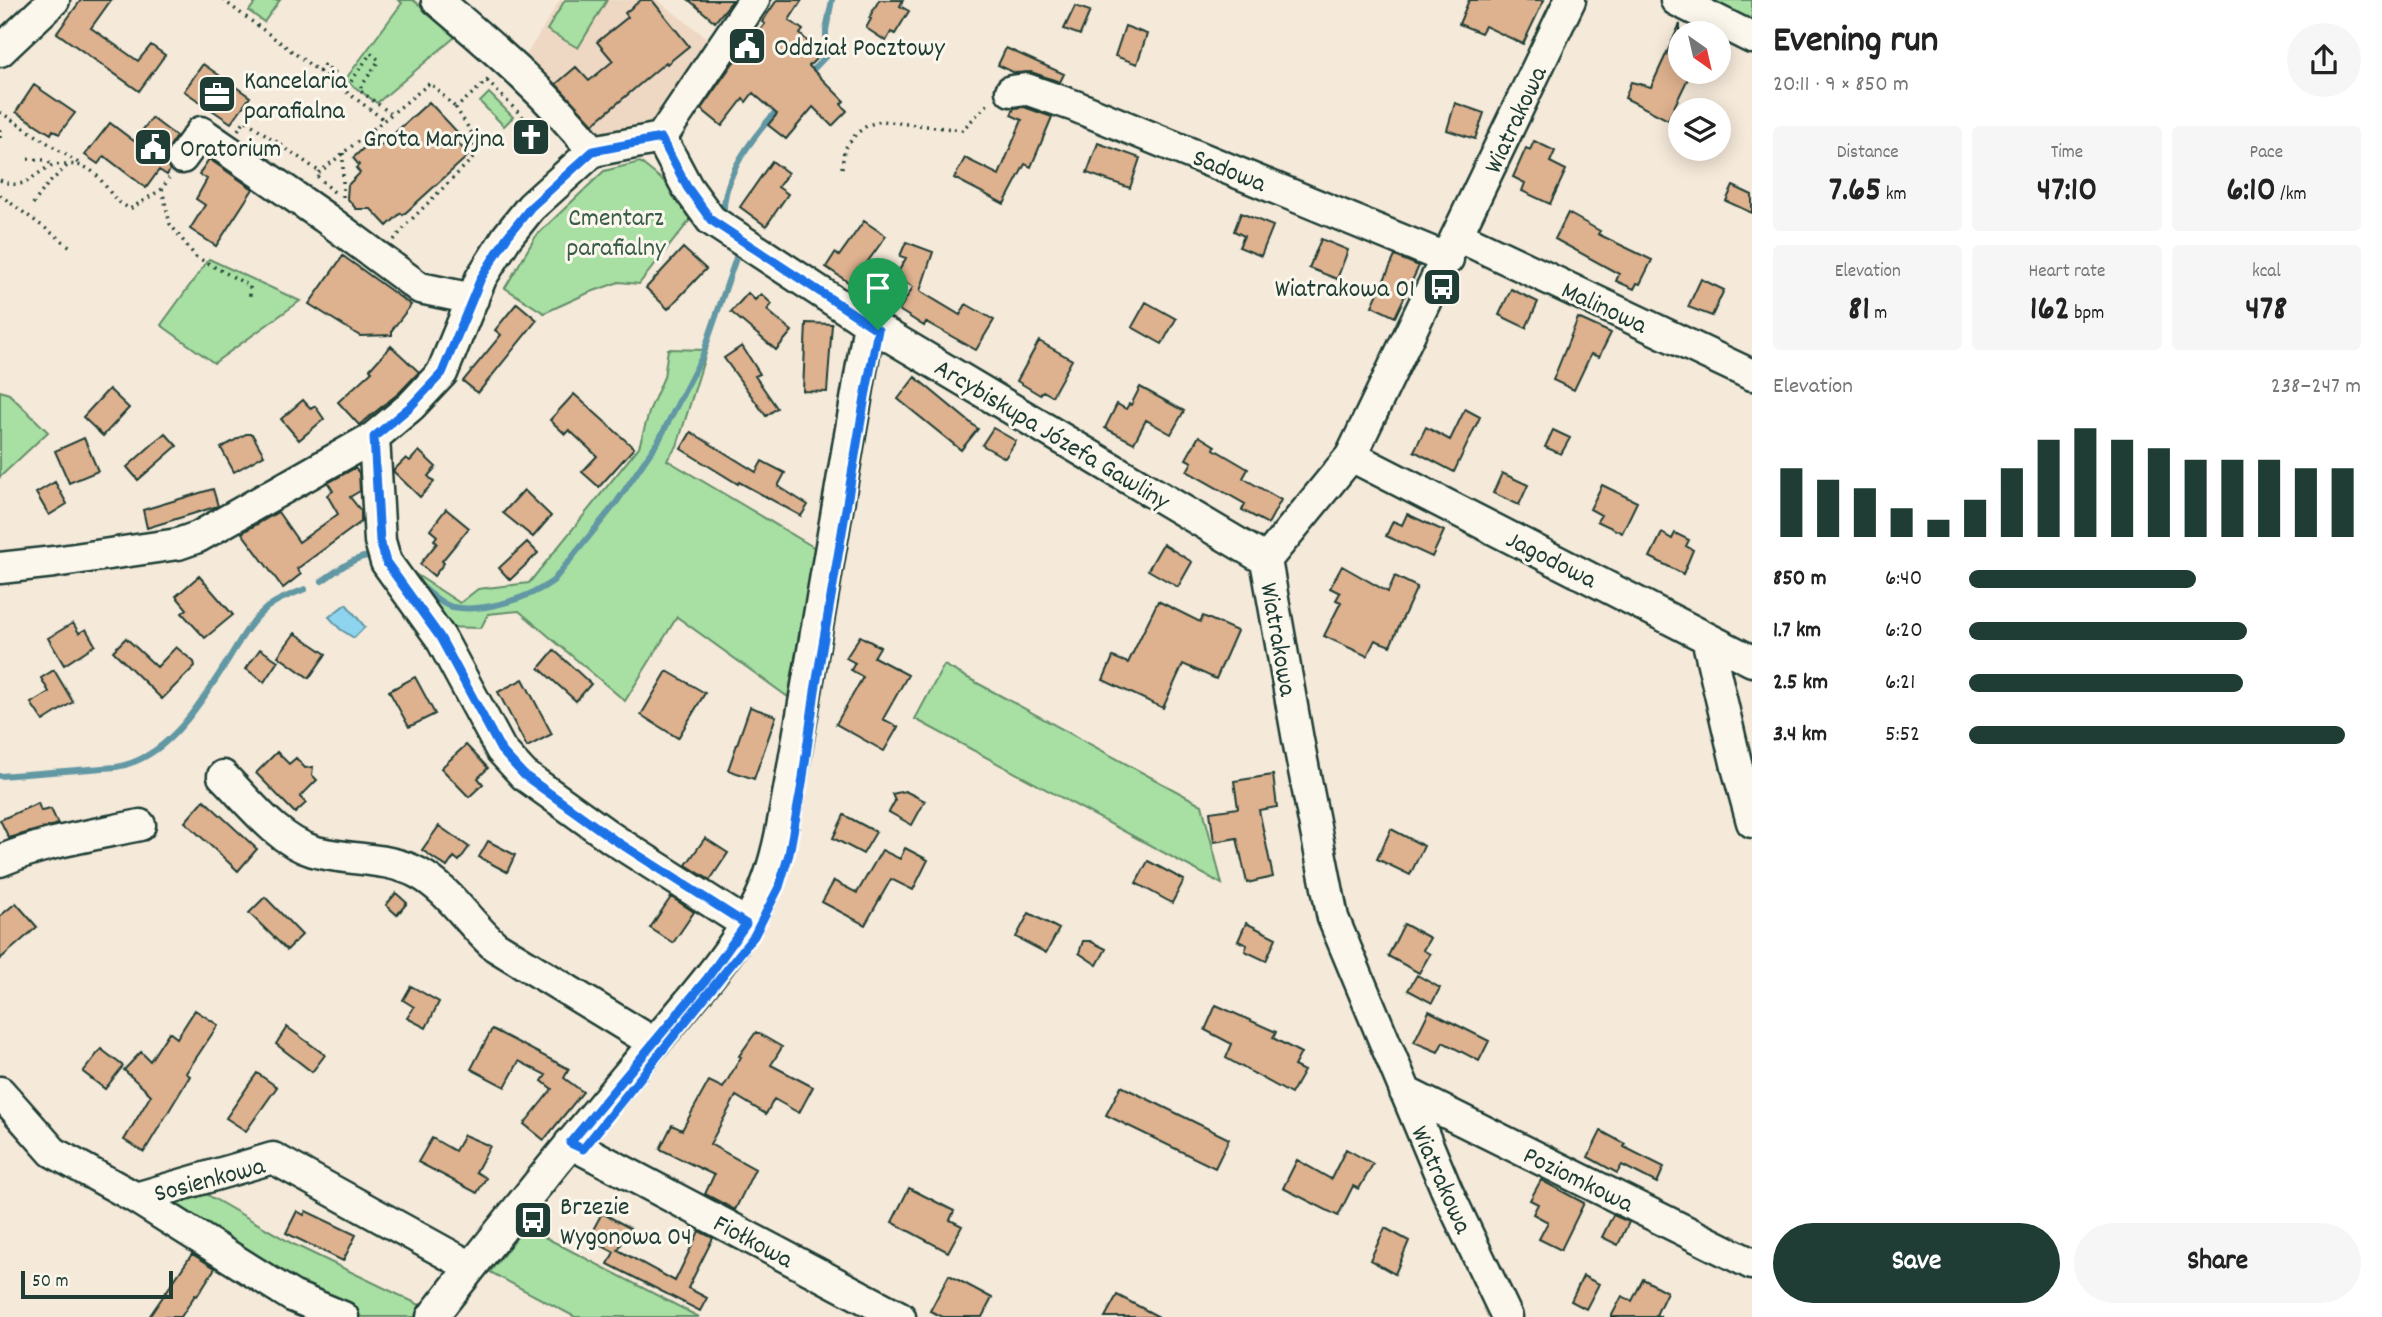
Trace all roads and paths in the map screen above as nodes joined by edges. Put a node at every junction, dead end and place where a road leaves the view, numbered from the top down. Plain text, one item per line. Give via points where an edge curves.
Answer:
1 (54, 0) edge
2 (223, 0) edge
3 (437, 0) edge
4 (754, 0) edge
5 (1570, 0) edge
6 (1676, 0) edge
7 (1752, 38) edge
8 (0, 51) edge
9 (319, 72) junction
10 (487, 81) dead end
11 (1011, 91) joint
12 (468, 98) dead end
13 (456, 108) junction
14 (0, 112) edge
15 (391, 114) junction
16 (244, 120) dead end
17 (383, 120) junction
18 (0, 129) edge
19 (538, 132) dead end
20 (661, 138) junction
21 (0, 139) edge
22 (593, 151) junction
23 (343, 153) junction
24 (182, 158) dead end
25 (27, 159) dead end
26 (53, 165) junction
27 (69, 165) junction
28 (83, 166) junction
29 (842, 168) dead end
30 (320, 172) junction
31 (0, 180) edge
32 (0, 195) edge
33 (33, 204) dead end
34 (1453, 247) junction
35 (72, 248) dead end
36 (388, 248) dead end
37 (250, 296) dead end
38 (472, 299) junction
39 (869, 324) junction
40 (1752, 375) edge
41 (374, 437) junction
42 (1351, 456) junction
43 (1266, 560) junction
44 (0, 568) edge
45 (1707, 638) junction
46 (1752, 661) edge
47 (223, 776) dead end
48 (1752, 822) edge
49 (140, 825) dead end
50 (0, 861) edge
51 (746, 924) junction
52 (654, 1043) junction
53 (0, 1092) edge
54 (1405, 1092) junction
55 (570, 1143) junction
56 (136, 1198) junction
57 (1752, 1264) edge
58 (471, 1267) junction
59 (343, 1317) edge
60 (432, 1317) edge
61 (900, 1317) edge
62 (1507, 1317) edge

1 - 8 street
2 - 9 path
3 - 22 street via 509,61
4 - 20 street
5 - 34 street, Wiatrakowa
6 - 7 street
9 - 15 path via 324,65 350,83 370,53 379,60 359,90
9 - 17 path
10 - 19 path
11 - 29 path via 992,100 962,130 881,121 868,125 844,150
11 - 34 street, Sadowa via 1026,89 1075,106
12 - 13 path
13 - 15 path via 430,83
13 - 36 path via 472,135 474,157
14 - 28 path
15 - 17 path
16 - 30 path
17 - 23 path
18 - 21 path
20 - 22 street
20 - 39 street, Arcybiskupa Józefa Gawliny via 711,220
22 - 38 street via 523,217 494,255
23 - 30 path
23 - 30 path via 343,200 316,175
24 - 38 street via 201,132 420,288
25 - 26 path
26 - 27 path
26 - 31 path via 24,182
27 - 28 path
27 - 33 path
28 - 37 path via 130,209 162,189 170,224 196,257 250,286
32 - 35 path
34 - 40 street, Malinowa
34 - 42 street, Wiatrakowa
38 - 41 street via 442,373
39 - 43 street, Arcybiskupa Józefa Gawliny
39 - 51 street via 780,839 765,888
41 - 44 street via 198,537 178,544
41 - 51 street via 387,561 440,637 501,750 524,775 613,839
42 - 43 street, Wiatrakowa
42 - 45 street, Jagodowa
43 - 54 street, Wiatrakowa via 1333,918
45 - 46 street, Jagodowa
45 - 48 street
47 - 52 street via 299,846 420,874 448,895 495,946
49 - 50 street
51 - 52 street
52 - 55 street
53 - 56 street, Sosienkowa via 53,1152
54 - 57 street, Poziomkowa
54 - 62 street, Wiatrakowa
55 - 58 street
55 - 61 street, Fiołkowa
56 - 58 street, Sosienkowa via 273,1158
56 - 59 street via 292,1296
58 - 60 street

